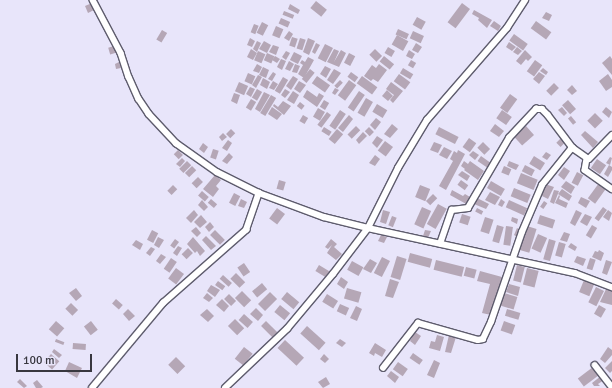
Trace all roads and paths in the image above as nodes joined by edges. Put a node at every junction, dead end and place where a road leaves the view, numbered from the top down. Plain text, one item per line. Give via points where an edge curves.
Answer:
1 (93, 0) edge
2 (525, 0) edge
3 (612, 135) edge
4 (573, 148) junction
5 (587, 159) junction
6 (612, 189) edge
7 (259, 193) junction
8 (368, 228) junction
9 (440, 244) junction
10 (514, 259) junction
11 (612, 287) edge
12 (595, 365) dead end
13 (383, 368) dead end
14 (92, 388) edge
15 (225, 388) edge
16 (612, 388) edge

1 - 7 street via 121,54 128,77 139,99 158,125 194,157
2 - 8 street via 507,28 427,120 398,168
3 - 5 street via 592,158
4 - 5 street
4 - 9 street via 548,115 542,109 536,109 509,138 468,208 452,210
4 - 10 street via 542,186 522,232
5 - 6 street via 585,170
7 - 8 street via 324,216
7 - 14 street via 246,230 163,303
8 - 9 street
8 - 15 street via 287,329
9 - 10 street
10 - 11 street via 576,273
10 - 13 street via 483,338 478,340 418,323
12 - 16 street

